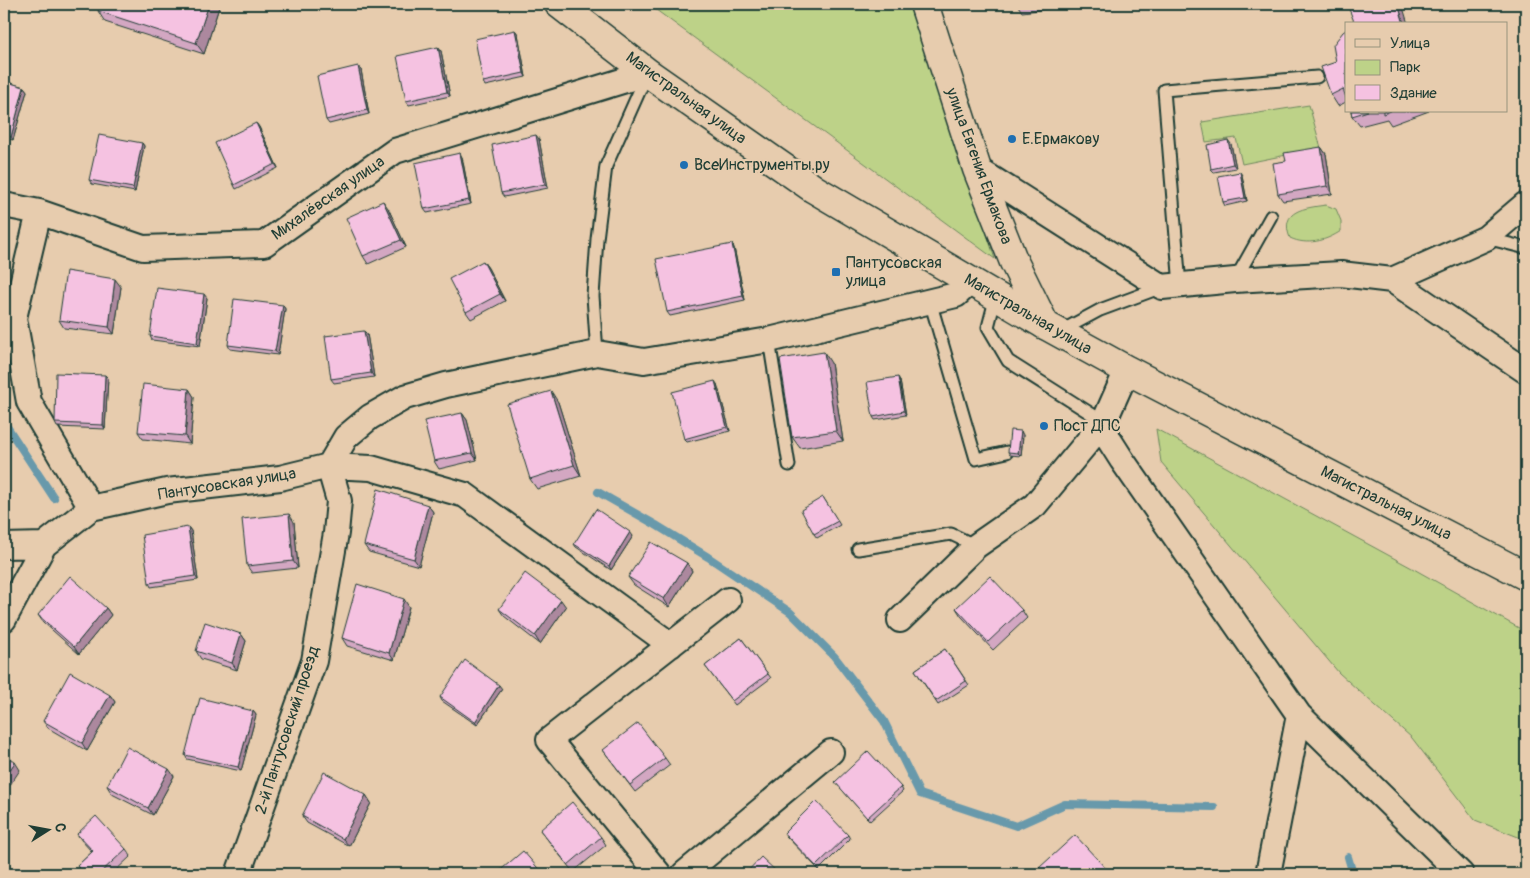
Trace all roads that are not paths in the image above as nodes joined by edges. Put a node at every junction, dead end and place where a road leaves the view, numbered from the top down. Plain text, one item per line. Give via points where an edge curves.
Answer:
1 (559, 4) edge
2 (924, 4) edge
3 (648, 73) junction
4 (1317, 77) dead end
5 (977, 169) junction
6 (1526, 204) edge
7 (4, 206) edge
8 (39, 212) junction
9 (1271, 216) dead end
10 (1486, 238) junction
11 (1526, 248) edge
12 (1235, 280) junction
13 (1392, 280) junction
14 (971, 281) junction
15 (1171, 286) junction
16 (996, 296) junction
17 (930, 301) junction
18 (1052, 328) junction
19 (769, 340) junction
20 (597, 353) junction
21 (1128, 370) junction
22 (1526, 371) edge
23 (1104, 422) junction
24 (1007, 452) edge
25 (789, 465) dead end
26 (329, 466) junction
27 (91, 508) junction
28 (44, 545) junction
29 (4, 546) edge
30 (976, 546) junction
31 (858, 549) dead end
32 (1526, 576) edge
33 (728, 600) dead end
34 (4, 619) edge
35 (900, 620) dead end
36 (671, 645) junction
37 (1299, 715) junction
38 (831, 752) dead end
39 (238, 874) edge
40 (659, 874) edge
41 (684, 874) edge
42 (1268, 874) edge
43 (1462, 874) edge

1 - 3 main road, Магистральная улица
2 - 5 main road, улица Евгения Ермакова
3 - 8 street, Михалёвская улица via 395,151 264,244 143,248
3 - 14 main road, Магистральная улица via 814,190
3 - 20 lane via 606,166 593,296
4 - 15 lane via 1164,90
5 - 15 street
5 - 18 main road, улица Евгения Ермакова via 1014,262
6 - 10 street
7 - 8 street, Михалёвская улица
8 - 27 street via 14,318 29,402
9 - 12 lane
10 - 11 lane
10 - 13 street
12 - 13 street via 1342,274
12 - 15 street
13 - 22 street
14 - 16 main road, Магистральная улица
14 - 17 street via 956,296
15 - 18 lane
16 - 18 main road, Магистральная улица
16 - 23 lane via 988,327 1008,361
17 - 19 street
17 - 24 lane via 976,459
18 - 21 main road, Магистральная улица
19 - 20 street via 644,361
19 - 25 lane
20 - 26 street via 446,385 405,397 370,417 346,437
21 - 23 street
21 - 32 main road, Магистральная улица
23 - 30 street via 1035,505
23 - 37 street via 1108,438 1122,460
26 - 27 street, Пантусовская улица via 280,478 167,492
26 - 36 street, Пантусовская улица via 372,468 465,495
26 - 39 street, 2-й Пантусовский проезд via 339,501 314,661
27 - 28 street, Пантусовская улица
28 - 29 street
28 - 34 street, Пантусовская улица
30 - 31 lane via 951,534
30 - 35 street
33 - 36 street
36 - 40 street via 549,740
37 - 42 street
37 - 43 street
38 - 41 street

